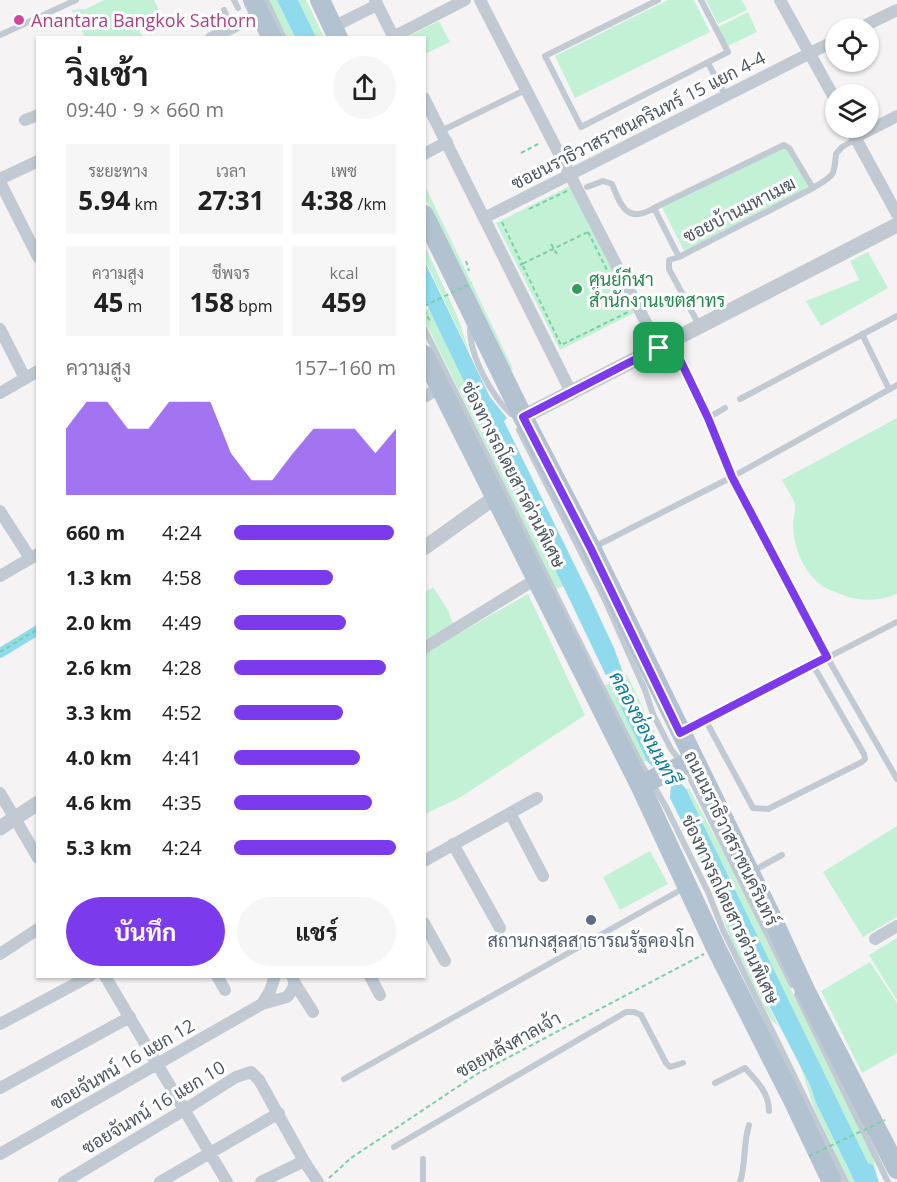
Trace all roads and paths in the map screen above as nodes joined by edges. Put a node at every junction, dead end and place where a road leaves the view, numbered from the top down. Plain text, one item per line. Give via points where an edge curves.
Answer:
1 (76, 0) edge
2 (234, 0) edge
3 (320, 0) edge
4 (465, 0) edge
5 (480, 0) edge
6 (658, 0) edge
7 (701, 0) edge
8 (780, 0) edge
9 (376, 2) edge
10 (254, 5) edge
11 (897, 10) edge
12 (879, 19) edge
13 (336, 32) edge
14 (0, 35) edge
15 (214, 36) edge
16 (271, 36) edge
17 (282, 36) edge
18 (393, 36) edge
19 (396, 36) edge
20 (825, 46) edge
21 (809, 54) junction
22 (708, 63) junction
23 (826, 84) edge
24 (525, 90) junction
25 (726, 96) junction
26 (426, 102) edge
27 (36, 116) edge
28 (897, 116) edge
29 (25, 120) dead end
30 (879, 124) edge
31 (444, 136) junction
32 (850, 138) edge
33 (856, 138) edge
34 (545, 141) dead end
35 (426, 152) edge
36 (521, 153) dead end
37 (36, 162) edge
38 (571, 175) junction
39 (0, 181) edge
40 (587, 187) dead end
41 (813, 188) junction
42 (568, 190) dead end
43 (654, 208) junction
44 (526, 211) dead end
45 (897, 214) edge
46 (484, 218) junction
47 (426, 219) edge
48 (510, 219) dead end
49 (897, 225) edge
50 (551, 244) dead end
51 (554, 248) junction
52 (36, 253) edge
53 (557, 254) dead end
54 (679, 257) junction
55 (522, 264) junction
56 (472, 283) dead end
57 (426, 305) edge
58 (897, 316) edge
59 (467, 322) dead end
60 (699, 327) junction
61 (0, 329) edge
62 (470, 329) junction
63 (426, 332) edge
64 (862, 334) junction
65 (665, 344) junction
66 (486, 361) dead end
67 (426, 364) edge
68 (36, 372) edge
69 (25, 378) junction
70 (496, 382) dead end
71 (897, 385) edge
72 (889, 389) junction
73 (432, 392) edge
74 (571, 392) junction
75 (0, 393) edge
76 (740, 399) dead end
77 (725, 408) dead end
78 (517, 416) junction
79 (708, 418) junction
80 (732, 477) junction
81 (494, 498) junction
82 (0, 511) edge
83 (426, 547) edge
84 (591, 549) junction
85 (34, 556) edge
86 (0, 576) edge
87 (536, 579) junction
88 (897, 622) edge
89 (36, 630) edge
90 (426, 647) edge
91 (0, 652) edge
92 (827, 657) junction
93 (813, 665) junction
94 (706, 721) junction
95 (680, 733) junction
96 (667, 773) junction
97 (897, 779) edge
98 (0, 793) edge
99 (537, 798) dead end
100 (36, 804) edge
101 (510, 813) junction
102 (15, 819) junction
103 (0, 828) edge
104 (453, 844) junction
105 (36, 855) edge
106 (782, 855) dead end
107 (426, 860) edge
108 (750, 873) junction
109 (543, 876) dead end
110 (687, 886) junction
111 (897, 926) edge
112 (426, 927) edge
113 (500, 928) dead end
114 (36, 930) edge
115 (875, 939) dead end
116 (716, 948) junction
117 (0, 954) edge
118 (444, 961) dead end
119 (86, 978) edge
120 (106, 978) edge
121 (219, 978) edge
122 (274, 978) edge
123 (371, 978) edge
124 (293, 979) edge
125 (225, 990) dead end
126 (380, 995) dead end
127 (262, 1004) junction
128 (312, 1012) dead end
129 (130, 1017) junction
130 (0, 1024) edge
131 (683, 1063) dead end
132 (158, 1065) junction
133 (344, 1079) dead end
134 (715, 1083) dead end
135 (0, 1089) edge
136 (184, 1110) junction
137 (769, 1112) dead end
138 (279, 1113) junction
139 (885, 1120) dead end
140 (749, 1125) dead end
141 (394, 1147) dead end
142 (0, 1154) edge
143 (210, 1154) junction
144 (809, 1156) dead end
145 (423, 1160) dead end
146 (304, 1161) junction
147 (897, 1169) edge
148 (64, 1182) edge
149 (160, 1182) edge
150 (227, 1182) edge
151 (261, 1182) edge
152 (318, 1182) edge
153 (324, 1182) edge
154 (423, 1182) edge
155 (740, 1182) edge
156 (832, 1182) edge
157 (846, 1182) edge
158 (888, 1182) edge

1 - 14 lane
2 - 10 lane
3 - 13 main road
4 - 19 street
5 - 24 street
6 - 22 lane via 545,56 581,127
7 - 22 lane via 728,52
8 - 21 street
9 - 13 street
9 - 18 street
10 - 15 street
10 - 16 main road
10 - 17 lane
11 - 12 street
20 - 21 street, ซอยนราธิวาสราชนครินทร์ 15 แยก 4-4
21 - 23 street
21 - 25 street, ซอยนราธิวาสราชนครินทร์ 15 แยก 4-4
22 - 25 lane
24 - 31 lane
24 - 38 street
25 - 38 street, ซอยนราธิวาสราชนครินทร์ 15 แยก 4-4
26 - 31 street
27 - 29 street
28 - 30 street
31 - 35 street
31 - 46 street
32 - 41 lane, ซอยบ้านมหาเมฆ via 836,154 834,173
33 - 45 street
34 - 36 path
37 - 39 street
38 - 46 street, ซอยนราธิวาสราชนครินทร์ 15 แยก 4-4
38 - 65 street
39 - 52 street
40 - 43 lane, ซอยบ้านมหาเมฆ via 603,182 612,184 626,211 634,215
41 - 43 lane, ซอยบ้านมหาเมฆ via 784,145
41 - 54 lane, ซอยบ้านมหาเมฆ
42 - 44 path
43 - 54 lane, ซอยบ้านมหาเมฆ
46 - 74 street
47 - 78 main road, ถนนนราธิวาสราชนครินทร์
48 - 55 path via 501,223
49 - 60 street
50 - 51 path
51 - 53 path
51 - 55 path
51 - 55 path via 588,231 628,312 561,345
54 - 60 lane, ซอยบ้านมหาเมฆ via 669,260 669,269
56 - 57 path, bridge
58 - 64 lane
59 - 62 lane, ช่องทางรถโดยสารด่วนพิเศษ
60 - 65 street
61 - 69 street
62 - 66 lane, ช่องทางรถโดยสารด่วนพิเศษ
62 - 78 lane via 470,342 495,396
63 - 96 lane, ช่องทางรถโดยสารด่วนพิเศษ via 638,758
64 - 72 lane
64 - 76 lane
65 - 74 street
65 - 79 lane
67 - 73 main road, ถนนนราธิวาสราชนครินทร์
68 - 69 street
69 - 75 street
70 - 78 lane, ช่องทางรถโดยสารด่วนพิเศษ
71 - 72 lane
72 - 80 lane
73 - 81 main road, ถนนนราธิวาสราชนครินทร์
74 - 78 street
77 - 79 lane
78 - 84 main road, ถนนนราธิวาสราชนครินทร์
78 - 96 lane, ช่องทางรถโดยสารด่วนพิเศษ via 671,749
79 - 80 lane
80 - 84 lane
80 - 92 lane
81 - 83 street
81 - 87 main road, ถนนนราธิวาสราชนครินทร์
82 - 85 street
84 - 95 main road, ถนนนราธิวาสราชนครินทร์
85 - 86 street
87 - 90 street
87 - 96 main road, ถนนนราธิวาสราชนครินทร์
88 - 92 lane
89 - 91 path
92 - 93 lane
92 - 97 lane
93 - 94 lane
93 - 94 lane via 864,754 862,762 768,809 753,808
94 - 95 lane
95 - 96 main road, ถนนนราธิวาสราชนครินทร์
96 - 108 main road, ถนนนราธิวาสราชนครินทร์
96 - 110 main road, ถนนนราธิวาสราชนครินทร์
96 - 157 lane, ช่องทางรถโดยสารด่วนพิเศษ via 723,930
96 - 158 lane, ช่องทางรถโดยสารด่วนพิเศษ
98 - 102 street
99 - 101 street
100 - 102 street
101 - 104 street
101 - 109 street
102 - 103 street
102 - 105 street
104 - 107 street
104 - 113 street
106 - 108 lane
108 - 147 main road, ถนนนราธิวาสราชนครินทร์
110 - 116 main road, ถนนนราธิวาสราชนครินทร์
110 - 133 lane
111 - 115 street
112 - 118 street
114 - 117 street
116 - 153 path, ซอยหลังศาลเจ้า via 477,1074 351,1158
116 - 156 main road, ถนนนราธิวาสราชนครินทร์
119 - 130 street
120 - 129 street
121 - 125 street
122 - 127 street
123 - 126 street
124 - 127 street, ซอยจันทน์ 16 แยก 12 via 294,989 287,998
124 - 128 street
127 - 132 street, ซอยจันทน์ 16 แยก 12
129 - 132 street
129 - 135 street
131 - 141 lane via 670,1067 641,1015 626,1012
132 - 136 street
132 - 142 street, ซอยจันทน์ 16 แยก 12
134 - 137 lane via 746,1068 769,1100
136 - 138 street, ซอยจันทน์ 16 แยก 10 via 248,1072 259,1080
136 - 143 street
136 - 148 street, ซอยจันทน์ 16 แยก 10
138 - 143 street
138 - 146 street
139 - 144 path, bridge
140 - 155 lane
143 - 149 street
143 - 150 street
145 - 154 lane
146 - 151 street
146 - 152 street

